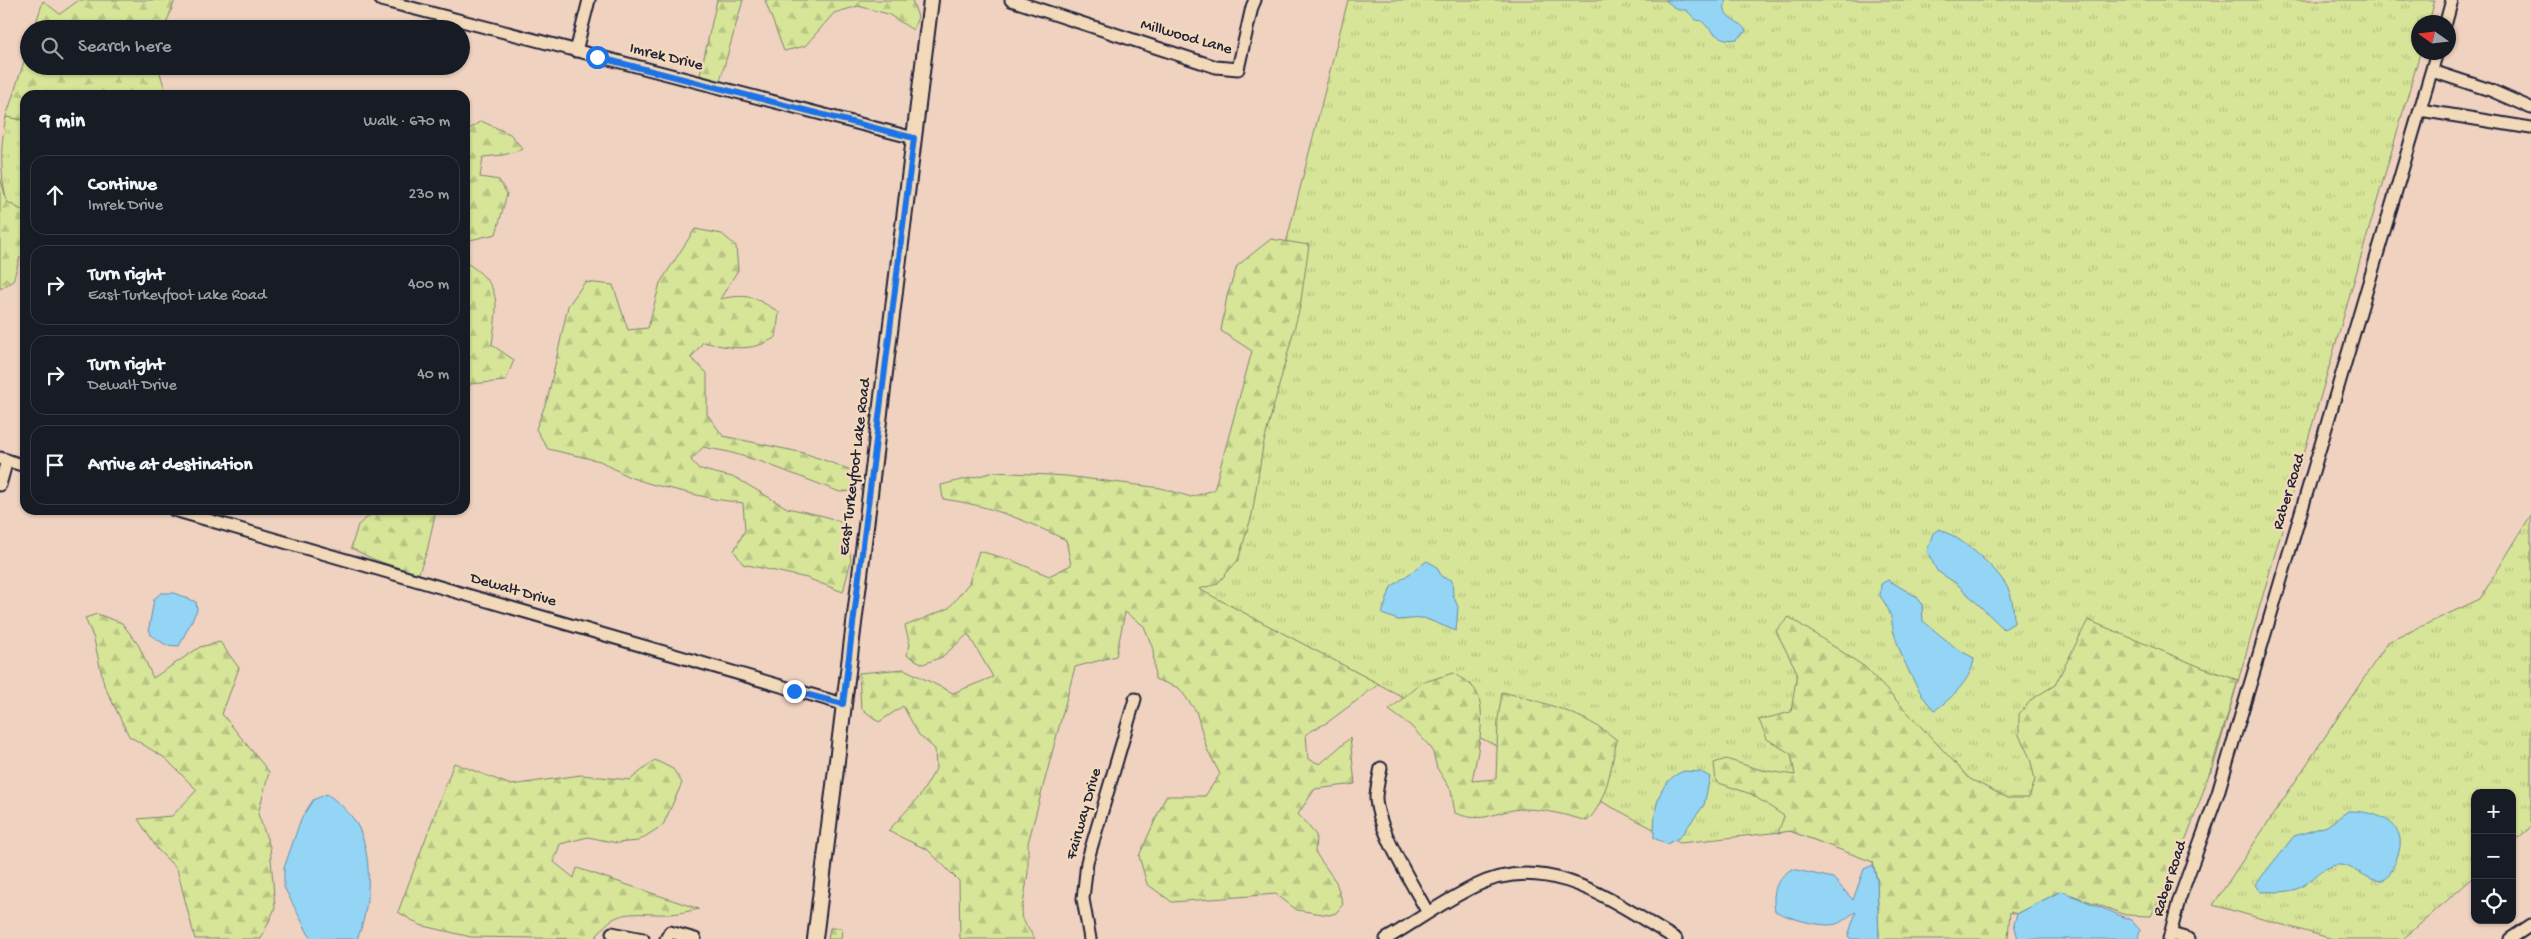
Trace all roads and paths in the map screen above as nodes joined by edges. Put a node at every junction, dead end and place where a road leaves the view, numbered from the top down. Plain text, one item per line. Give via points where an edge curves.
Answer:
1 (381, 0) edge
2 (590, 0) edge
3 (931, 0) edge
4 (1011, 0) edge
5 (1255, 0) edge
6 (2452, 0) edge
7 (2448, 15) edge
8 (457, 20) edge
9 (470, 23) edge
10 (576, 51) junction
11 (2435, 60) edge
12 (2432, 71) junction
13 (2531, 108) edge
14 (2420, 110) junction
15 (2531, 128) edge
16 (914, 138) junction
17 (3, 459) edge
18 (20, 464) edge
19 (0, 485) edge
20 (191, 515) edge
21 (1135, 699) dead end
22 (843, 704) junction
23 (1381, 768) dead end
24 (1428, 913) junction
25 (2531, 925) edge
26 (612, 933) dead end
27 (2170, 936) edge
28 (643, 939) edge
29 (666, 939) edge
30 (695, 939) edge
31 (815, 939) edge
32 (1090, 939) edge
33 (1386, 939) edge
34 (1676, 939) edge
35 (2189, 939) edge
36 (2510, 939) edge

1 - 8 street, Imrek Drive
2 - 10 street
3 - 16 main road, East Turkeyfoot Lake Road
4 - 5 street, Millwood Lane via 1216,67 1238,69
6 - 7 street
9 - 10 street, Imrek Drive
10 - 16 street, Imrek Drive
11 - 12 street, Raber Road
12 - 13 street via 2490,90
12 - 14 street, Raber Road
14 - 15 street
14 - 27 street, Raber Road via 2218,793 2179,900
16 - 22 main road, East Turkeyfoot Lake Road
17 - 18 street
17 - 19 street
20 - 22 street, Dewalt Drive
21 - 32 street, Fairway Drive via 1087,862 1083,899
22 - 31 main road, East Turkeyfoot Lake Road
23 - 24 street via 1376,797 1382,818 1398,859
24 - 33 street
24 - 34 street via 1492,879 1510,875 1546,875 1577,882
25 - 36 street
26 - 28 street
27 - 35 street
29 - 30 street via 670,932

